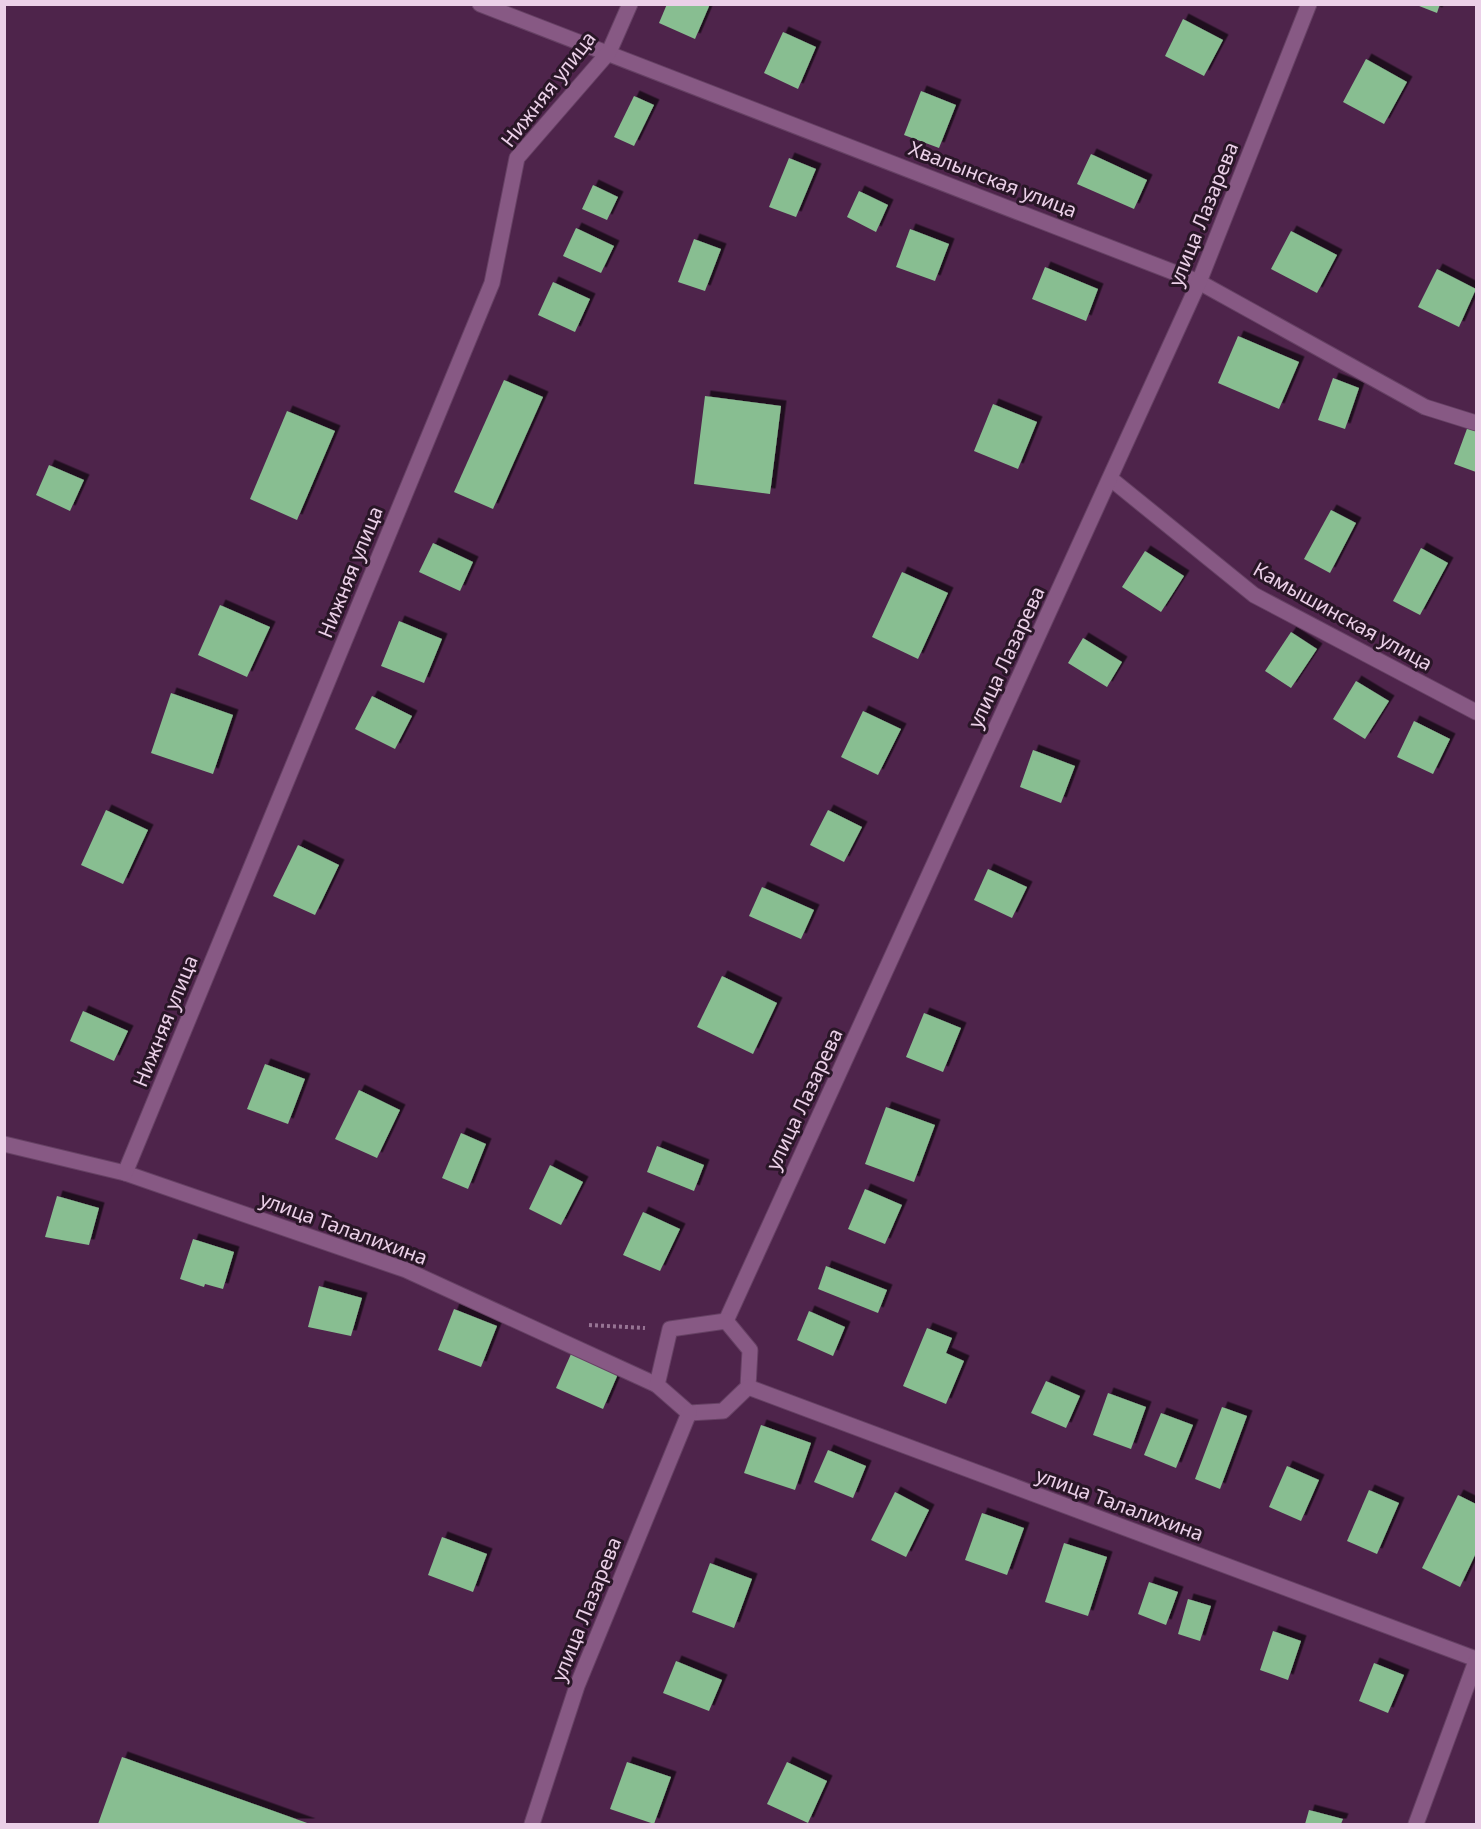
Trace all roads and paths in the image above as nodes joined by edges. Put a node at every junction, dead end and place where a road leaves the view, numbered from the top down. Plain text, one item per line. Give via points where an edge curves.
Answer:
1 (480, 4) edge
2 (630, 4) edge
3 (1309, 4) edge
4 (609, 52) junction
5 (1199, 282) junction
6 (1476, 423) edge
7 (1111, 479) junction
8 (1476, 712) edge
9 (4, 1144) edge
10 (125, 1173) junction
11 (726, 1321) junction
12 (577, 1325) dead end
13 (670, 1329) junction
14 (657, 1385) junction
15 (748, 1388) junction
16 (689, 1413) junction
17 (1476, 1660) edge
18 (532, 1824) edge
19 (1416, 1824) edge

1 - 4 street, Хвалынская улица
2 - 4 street, Нижняя улица
3 - 5 street, улица Лазарева
4 - 5 street, Хвалынская улица
4 - 10 street, Нижняя улица via 517,158 492,283
5 - 6 street, Хвалынская улица via 1425,407
5 - 7 street, улица Лазарева
7 - 8 street, Камышинская улица via 1254,595
7 - 11 street, улица Лазарева
9 - 10 street, улица Талалихина
10 - 14 street, улица Талалихина via 406,1270
11 - 13 street
11 - 15 street via 750,1350
12 - 13 path
13 - 14 street
14 - 16 street
15 - 16 street via 723,1411
15 - 17 street, улица Талалихина
16 - 18 street, улица Лазарева via 577,1686
17 - 19 street

